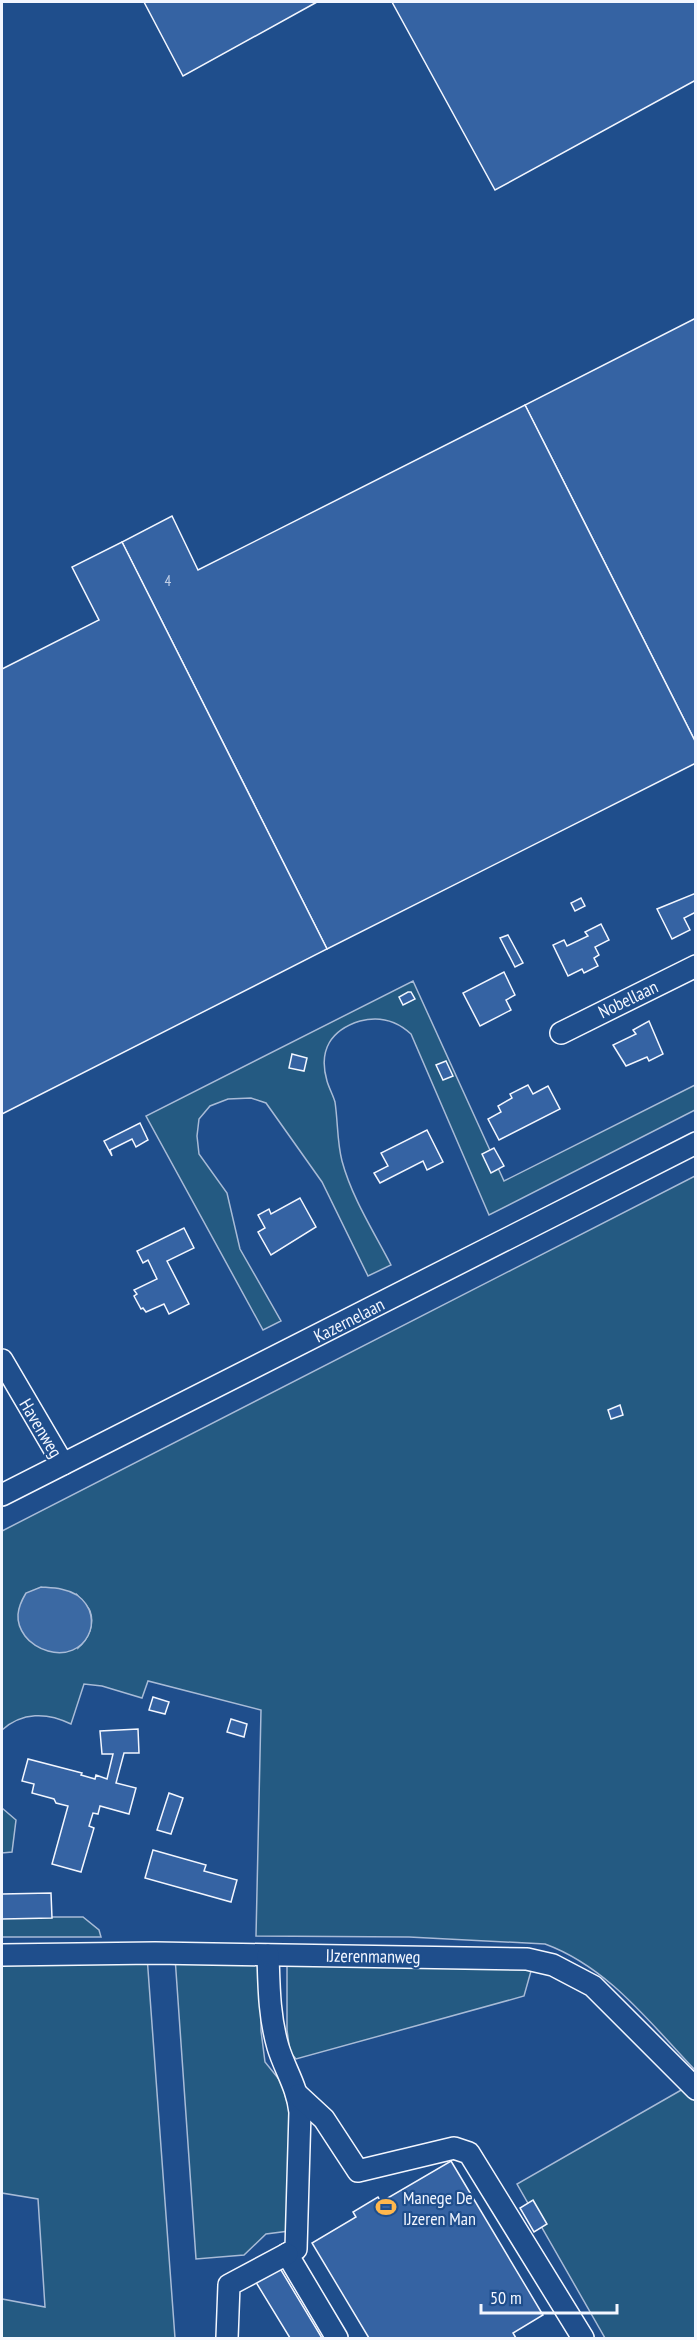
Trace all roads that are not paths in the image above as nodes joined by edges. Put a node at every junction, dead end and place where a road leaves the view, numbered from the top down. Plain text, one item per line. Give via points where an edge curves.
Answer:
1 (696, 966) edge
2 (561, 1033) dead end
3 (696, 1143) edge
4 (2, 1360) edge
5 (63, 1464) junction
6 (2, 1495) edge
7 (2, 1955) edge
8 (268, 1955) junction
9 (696, 2090) edge
10 (298, 2095) junction
11 (286, 2254) junction
12 (227, 2338) edge
13 (337, 2338) edge
14 (583, 2338) edge

1 - 2 street, Nobellaan
3 - 5 street, Kazernelaan
4 - 5 street, Havenweg
5 - 6 street, Kazernelaan
7 - 8 street, IJzerenmanweg
8 - 9 street, IJzerenmanweg via 526,1959 553,1965 593,1986
8 - 10 street via 271,2017 278,2049
10 - 11 street via 296,2249
10 - 14 street via 324,2119 358,2171 454,2148 469,2153
11 - 12 street via 229,2285
11 - 13 street

